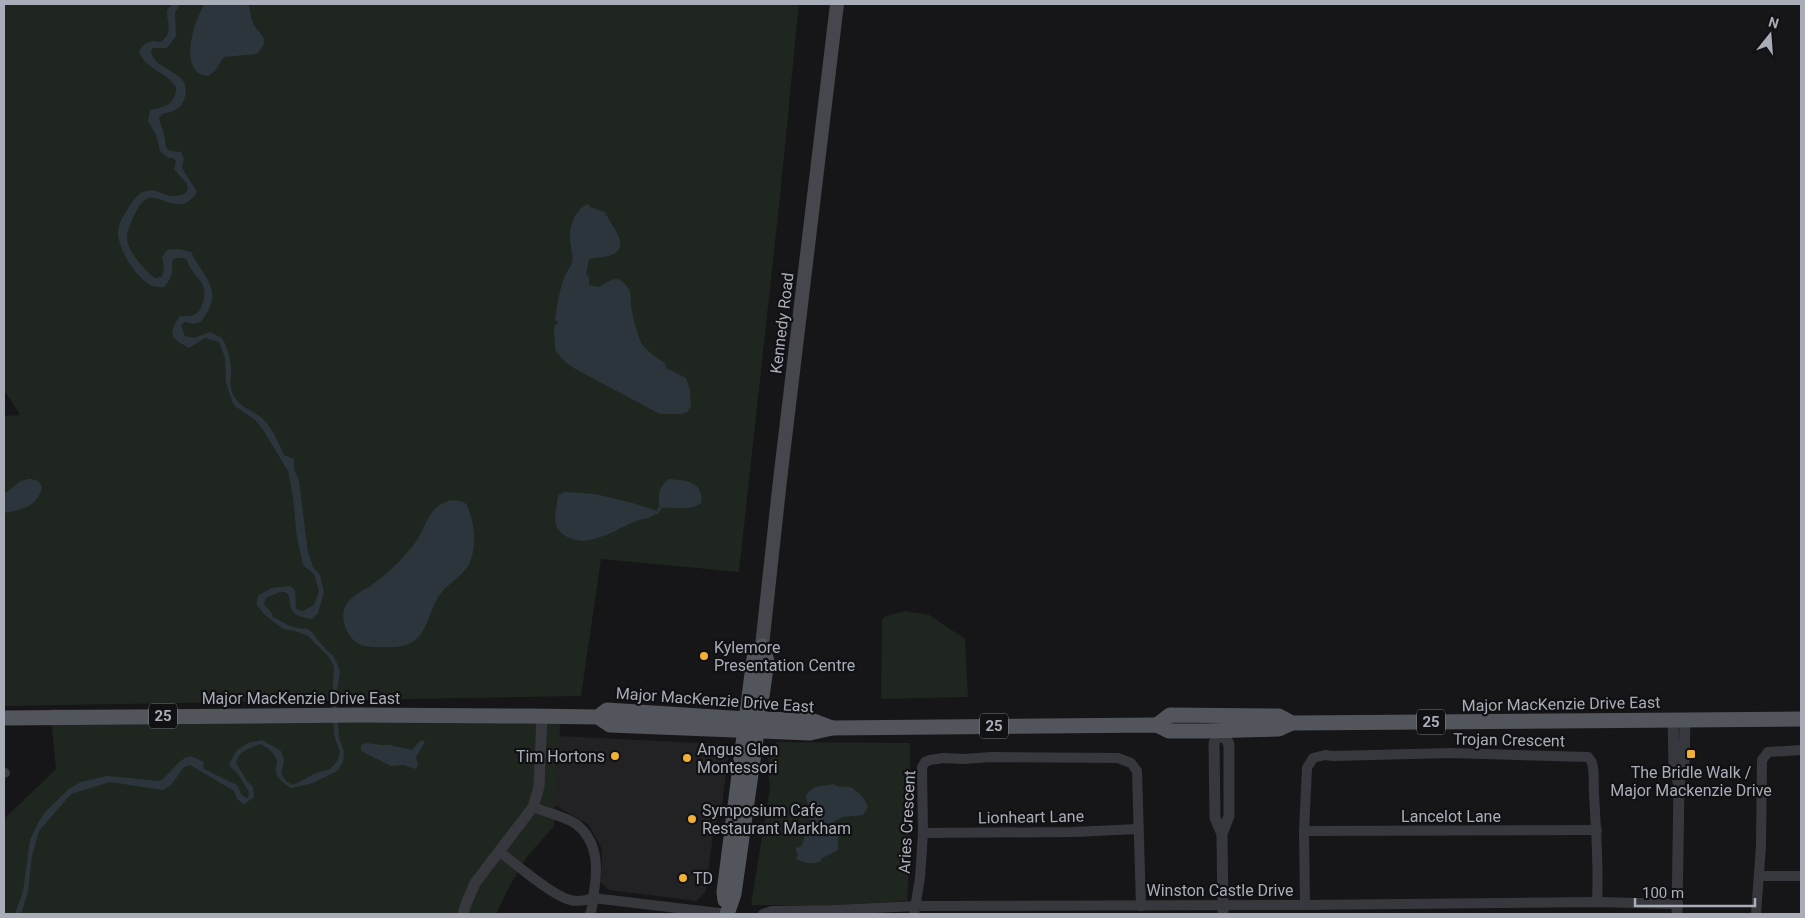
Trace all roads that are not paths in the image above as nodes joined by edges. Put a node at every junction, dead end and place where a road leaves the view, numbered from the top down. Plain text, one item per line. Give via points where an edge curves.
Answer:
1 (838, 4) edge
2 (762, 646) joint
3 (542, 716) junction
4 (4, 718) edge
5 (1801, 719) edge
6 (1679, 720) junction
7 (1292, 723) junction
8 (751, 725) junction
9 (1156, 725) junction
10 (1221, 731) junction
11 (1801, 750) edge
12 (533, 807) junction
13 (1138, 829) junction
14 (1597, 830) junction
15 (1304, 831) junction
16 (923, 833) junction
17 (500, 852) junction
18 (1759, 876) junction
19 (1801, 876) edge
20 (593, 898) junction
21 (1597, 902) junction
22 (1305, 905) junction
23 (1141, 906) junction
24 (1677, 909) edge
25 (915, 910) edge
26 (1223, 910) edge
27 (833, 912) edge
28 (463, 914) edge
29 (590, 914) edge
30 (727, 914) edge
31 (763, 914) edge
32 (1756, 914) edge

1 - 2 main road, Kennedy Road
2 - 8 main road, Kennedy Road via 767,661
3 - 4 main road, Major MacKenzie Drive East / 25 via 360,714
3 - 8 main road, Major MacKenzie Drive East / 25 via 598,717 607,710
3 - 12 street via 539,787
5 - 6 main road, Major MacKenzie Drive East / 25
6 - 7 main road, Major MacKenzie Drive East / 25
6 - 24 street via 1684,764 1679,784
7 - 9 main road, Major MacKenzie Drive East / 25 via 1279,716 1170,715
7 - 10 main road, Major MacKenzie Drive East / 25 via 1279,729
8 - 9 main road, Major MacKenzie Drive East / 25 via 811,720 832,728
8 - 30 main road, Kennedy Road via 734,894
9 - 10 main road, Major MacKenzie Drive East / 25 via 1169,731
10 - 26 street via 1214,744 1215,818 1222,834
11 - 18 street via 1768,752 1762,760
12 - 17 street
12 - 20 street via 575,824 589,838 596,862
13 - 16 street, Lionheart Lane
13 - 16 street, Aries Crescent via 1137,771 1131,763 1118,758 992,757 943,758 925,762 922,767
13 - 23 street, Aries Crescent
14 - 15 street, Lancelot Lane
14 - 15 street, Trojan Crescent via 1593,770 1588,757 1451,753 1325,755 1313,758 1307,768
14 - 21 street, Trojan Crescent
15 - 22 street, Trojan Crescent
16 - 25 street, Aries Crescent
17 - 20 street via 556,894 569,900
17 - 28 street via 475,883
18 - 19 street
18 - 32 street
20 - 29 street
20 - 30 street
21 - 22 street, Winston Castle Drive
21 - 24 street, Winston Castle Drive
22 - 26 street, Winston Castle Drive
23 - 25 street, Winston Castle Drive
23 - 26 street, Winston Castle Drive
25 - 27 street, Winston Castle Drive
27 - 31 street, Winston Castle Drive

